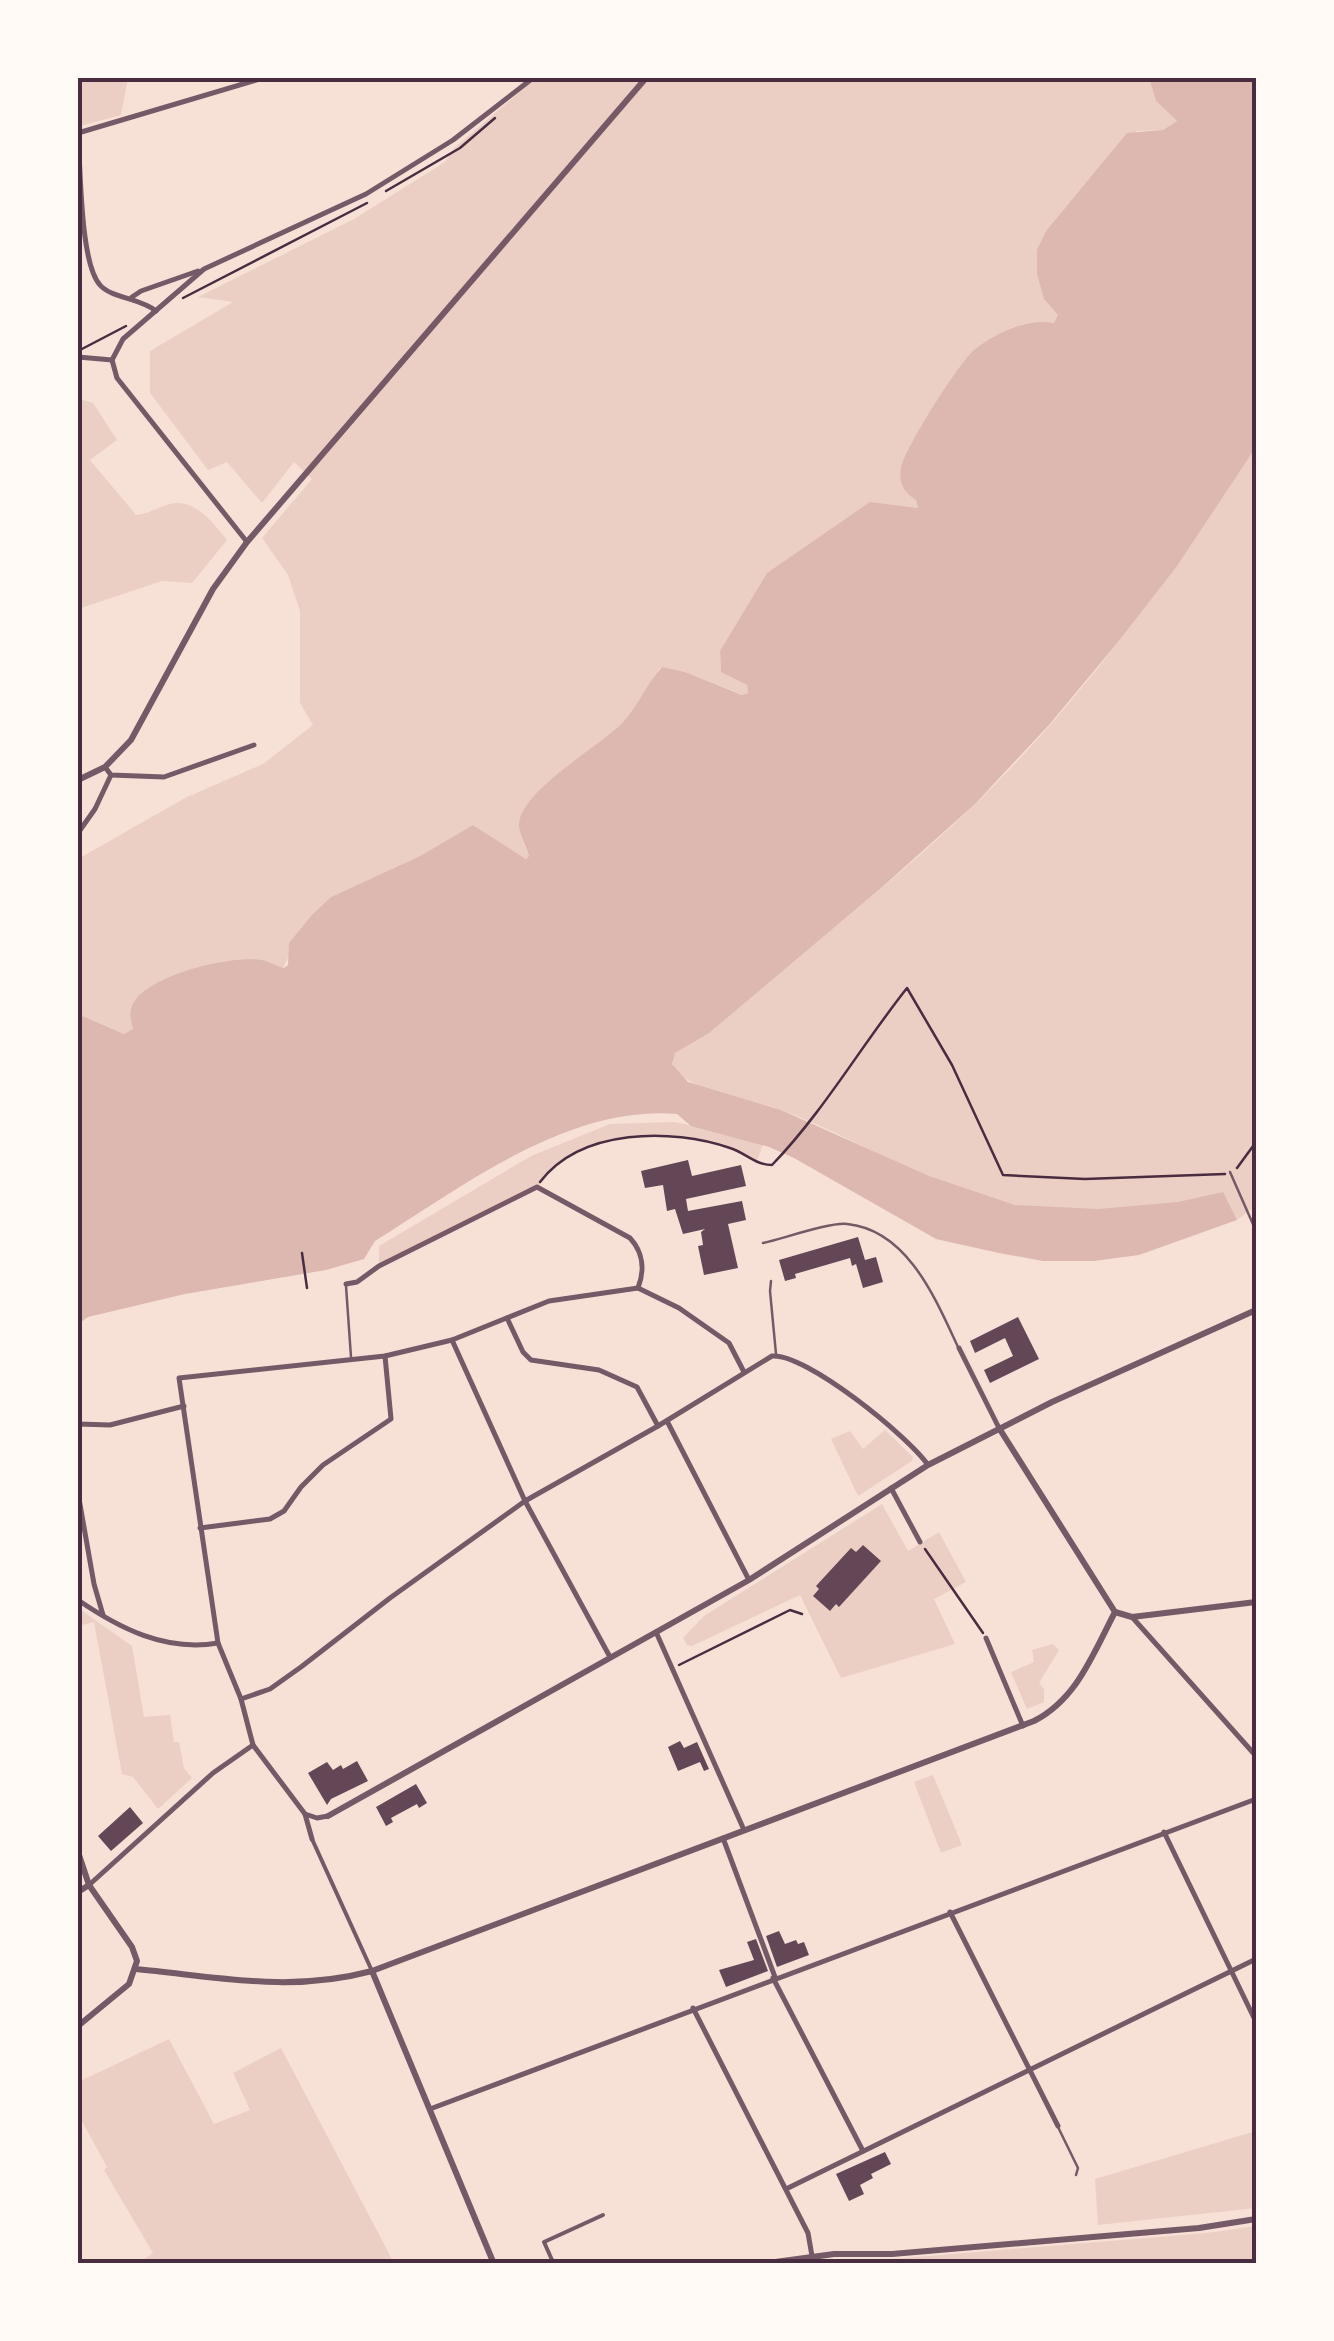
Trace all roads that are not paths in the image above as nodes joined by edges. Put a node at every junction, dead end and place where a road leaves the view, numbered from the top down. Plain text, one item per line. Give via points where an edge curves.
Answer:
1 (263, 78) edge
2 (533, 78) edge
3 (646, 78) edge
4 (78, 136) edge
5 (80, 203) edge
6 (204, 270) junction
7 (132, 298) junction
8 (156, 310) junction
9 (78, 354) edge
10 (112, 360) junction
11 (248, 542) junction
12 (254, 746) dead end
13 (105, 766) junction
14 (111, 775) junction
15 (78, 780) edge
16 (78, 833) edge
17 (1230, 1172) road end
18 (1256, 1231) edge
19 (763, 1243) dead end
20 (772, 1281) dead end
21 (346, 1284) joint
22 (638, 1288) junction
23 (1256, 1310) edge
24 (507, 1318) junction
25 (452, 1340) junction
26 (958, 1348) joint
27 (777, 1355) junction
28 (385, 1356) junction
29 (351, 1360) junction
30 (744, 1372) junction
31 (184, 1406) junction
32 (667, 1421) junction
33 (78, 1424) edge
34 (658, 1426) junction
35 (999, 1428) junction
36 (928, 1466) junction
37 (891, 1488) junction
38 (78, 1493) edge
39 (525, 1501) junction
40 (200, 1528) junction
41 (920, 1542) road end
42 (749, 1580) junction
43 (78, 1600) edge
44 (1256, 1602) edge
45 (1114, 1612) junction
46 (1132, 1617) junction
47 (104, 1618) junction
48 (656, 1632) junction
49 (986, 1638) road end
50 (218, 1643) junction
51 (610, 1657) junction
52 (241, 1698) junction
53 (1023, 1726) junction
54 (253, 1745) junction
55 (1256, 1756) edge
56 (1256, 1798) edge
57 (305, 1814) junction
58 (328, 1816) joint
59 (744, 1830) junction
60 (1164, 1832) junction
61 (723, 1838) junction
62 (312, 1839) joint
63 (78, 1852) edge
64 (89, 1885) junction
65 (78, 1892) edge
66 (950, 1912) junction
67 (1256, 1959) edge
68 (136, 1969) junction
69 (372, 1971) junction
70 (1231, 1971) junction
71 (774, 1978) junction
72 (693, 2008) junction
73 (1256, 2022) edge
74 (78, 2026) edge
75 (1031, 2069) junction
76 (430, 2108) junction
77 (1058, 2126) joint
78 (864, 2151) junction
79 (1076, 2175) dead end
80 (786, 2189) junction
81 (603, 2216) dead end
82 (1256, 2219) edge
83 (812, 2256) junction
84 (552, 2260) dead end
85 (494, 2264) edge
86 (761, 2264) edge

1 - 4 street
2 - 6 street via 453,140 366,194
3 - 11 street
4 - 5 street
5 - 7 street via 95,278 107,291
6 - 7 street
6 - 8 street
7 - 8 street
8 - 10 street via 116,346
9 - 10 street
10 - 11 street via 116,378
11 - 13 street via 189,629 131,740
12 - 14 street via 164,777
13 - 14 street
13 - 15 street
14 - 16 street
17 - 18 lane
19 - 26 lane via 845,1223 881,1237 916,1265
20 - 27 lane
21 - 22 street via 537,1187 630,1238 643,1270
21 - 29 lane
22 - 24 street via 549,1300
22 - 30 street via 729,1343
23 - 35 street
24 - 25 street
24 - 34 street via 531,1360 599,1370 636,1386
25 - 28 street
25 - 39 street
26 - 35 street
27 - 30 street
27 - 36 street via 798,1361 878,1416
28 - 29 street
28 - 40 street via 391,1419 323,1464 270,1520
29 - 31 street via 179,1378
30 - 32 street
31 - 33 street via 110,1425
31 - 40 street
32 - 34 street
32 - 42 street
34 - 39 street
35 - 36 street
35 - 45 street
36 - 37 street
37 - 41 street
37 - 42 street
38 - 47 street
39 - 51 street
39 - 52 street via 302,1667 270,1689
40 - 50 street
42 - 48 street
43 - 47 street
44 - 46 street
45 - 46 street
45 - 53 street via 1070,1694
46 - 55 street
47 - 50 street via 149,1638
48 - 51 street
48 - 59 street
49 - 53 street
50 - 52 street
51 - 58 street
52 - 54 street
53 - 59 street
54 - 57 street
54 - 64 street
56 - 60 street
57 - 58 street
57 - 62 street
59 - 61 street
60 - 66 street
60 - 70 street
61 - 69 street
61 - 71 street
62 - 69 street
63 - 64 street
64 - 65 street
64 - 68 street via 135,1954
66 - 71 street
66 - 75 street
67 - 70 street
68 - 69 street via 294,1984
68 - 74 street via 126,1988
69 - 76 street
70 - 73 street
70 - 75 street
71 - 72 street
71 - 78 street
72 - 76 street
72 - 80 street
75 - 77 street
75 - 78 street
76 - 85 street
77 - 79 lane
78 - 80 street
80 - 83 street
81 - 84 street via 544,2242
82 - 83 street
83 - 86 street

